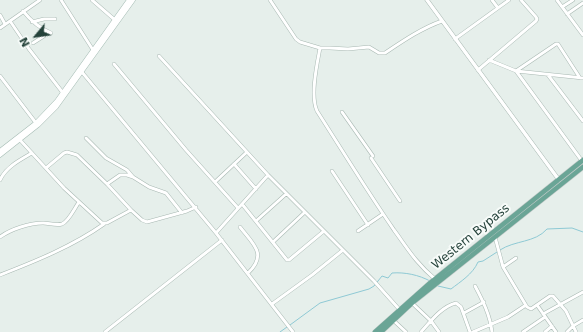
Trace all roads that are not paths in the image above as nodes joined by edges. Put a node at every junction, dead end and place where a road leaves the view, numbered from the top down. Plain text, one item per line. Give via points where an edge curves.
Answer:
1 (40, 0) edge
2 (61, 0) edge
3 (92, 0) edge
4 (129, 0) edge
5 (133, 0) edge
6 (270, 0) edge
7 (427, 0) edge
8 (492, 0) edge
9 (510, 0) edge
10 (521, 0) edge
11 (557, 0) edge
12 (573, 0) edge
13 (583, 1) edge
14 (562, 7) junction
15 (498, 8) junction
16 (24, 11) junction
17 (568, 14) junction
18 (0, 15) edge
19 (55, 19) dead end
20 (115, 20) junction
21 (10, 21) junction
22 (442, 21) junction
23 (32, 22) junction
24 (5, 24) junction
25 (0, 28) edge
26 (45, 31) junction
27 (51, 33) dead end
28 (583, 35) edge
29 (455, 39) junction
30 (33, 43) dead end
31 (320, 48) junction
32 (93, 50) junction
33 (159, 56) dead end
34 (489, 60) junction
35 (114, 64) dead end
36 (478, 70) junction
37 (516, 70) junction
38 (81, 71) junction
39 (548, 75) junction
40 (0, 76) edge
41 (581, 78) edge
42 (63, 93) junction
43 (342, 112) dead end
44 (583, 121) edge
45 (36, 123) junction
46 (86, 138) dead end
47 (20, 140) junction
48 (0, 152) edge
49 (247, 152) junction
50 (32, 153) junction
51 (0, 156) edge
52 (583, 163) edge
53 (234, 164) junction
54 (46, 168) junction
55 (332, 171) dead end
56 (268, 175) junction
57 (133, 177) junction
58 (0, 180) edge
59 (558, 180) junction
60 (215, 182) junction
61 (107, 184) junction
62 (256, 189) junction
63 (286, 194) junction
64 (400, 201) dead end
65 (79, 202) junction
66 (242, 204) junction
67 (196, 208) junction
68 (238, 208) junction
69 (130, 210) junction
70 (305, 212) junction
71 (182, 213) junction
72 (383, 214) junction
73 (256, 221) junction
74 (104, 224) junction
75 (368, 224) junction
76 (240, 227) dead end
77 (324, 231) junction
78 (358, 231) dead end
79 (216, 233) junction
80 (0, 237) edge
81 (495, 237) junction
82 (222, 240) junction
83 (273, 242) junction
84 (343, 250) junction
85 (516, 258) dead end
86 (504, 267) junction
87 (248, 273) junction
88 (0, 275) edge
89 (434, 282) junction
90 (475, 286) dead end
91 (583, 292) edge
92 (484, 302) junction
93 (272, 304) junction
94 (412, 304) junction
95 (561, 304) junction
96 (526, 305) junction
97 (537, 306) junction
98 (399, 309) junction
99 (464, 313) junction
100 (544, 316) junction
101 (393, 320) junction
102 (583, 320) edge
103 (430, 321) junction
104 (491, 324) junction
105 (552, 326) junction
106 (573, 326) junction
107 (105, 332) edge
108 (293, 332) edge
109 (375, 332) edge
110 (381, 332) edge
111 (406, 332) edge
112 (421, 332) edge
113 (439, 332) edge
114 (472, 332) edge
115 (492, 332) edge
116 (523, 332) edge
117 (545, 332) edge
118 (556, 332) edge
119 (567, 332) edge
120 (576, 332) edge

1 - 16 street
2 - 32 street
3 - 20 street
4 - 20 main road
5 - 38 main road
6 - 31 street via 298,41
7 - 22 street
8 - 15 street
9 - 15 street
10 - 34 street via 536,17 536,21
11 - 14 street
12 - 14 street
13 - 17 street
14 - 17 street
15 - 29 street
16 - 21 street
16 - 23 street
17 - 28 street
18 - 24 street
19 - 23 street
20 - 32 main road
21 - 24 street
21 - 42 street
22 - 29 street
22 - 31 street via 421,30 385,54 369,47
23 - 26 street
24 - 25 street
26 - 27 street
26 - 30 street via 44,36
29 - 36 street
31 - 72 street via 315,76 315,107
32 - 38 main road
33 - 49 street
34 - 36 street
34 - 37 street
35 - 60 street
36 - 59 street
37 - 39 street
37 - 41 street via 558,44
37 - 52 street
38 - 42 main road
38 - 47 main road via 56,107
38 - 67 street
39 - 41 street
39 - 44 street
40 - 45 street
42 - 45 main road
43 - 64 street
45 - 48 main road
46 - 57 street via 106,158 128,170
47 - 50 street
47 - 51 main road
49 - 53 street
49 - 56 street
50 - 54 street
50 - 58 street via 11,166
52 - 59 main road, Western Bypass
52 - 81 main road, Western Bypass
53 - 60 street
53 - 62 street
54 - 61 street via 64,153 74,153
54 - 65 street
55 - 75 street
56 - 62 street
56 - 63 street
57 - 61 street via 120,175
57 - 71 street via 149,187 166,193
59 - 89 main road, Western Bypass
60 - 68 street
61 - 69 street
62 - 66 street
63 - 70 street
63 - 73 street
65 - 74 street
65 - 80 street via 62,223 32,223
66 - 68 street
66 - 73 street
67 - 71 street
67 - 79 street
68 - 79 street
69 - 71 street via 147,222
69 - 74 street
70 - 77 street
70 - 83 street
72 - 75 street
72 - 89 street via 416,262
73 - 83 street
74 - 88 street via 68,246
75 - 78 street
76 - 87 street via 258,252 255,266
77 - 83 street via 289,260
77 - 84 street
79 - 82 street
81 - 86 street
81 - 89 main road, Western Bypass
82 - 87 street
82 - 107 street
84 - 93 street
84 - 98 street
85 - 86 street
86 - 96 street
87 - 93 street
89 - 94 main road, Western Bypass
89 - 98 main road, Western Bypass
90 - 92 street
91 - 95 street
92 - 99 street
92 - 104 street
93 - 108 street
94 - 101 main road, Western Bypass
94 - 103 street
95 - 97 street via 552,295
95 - 100 street
95 - 106 street
96 - 97 street via 531,309
96 - 104 street
97 - 100 street
98 - 109 main road, Western Bypass
99 - 103 street via 456,303 442,310
99 - 114 street
100 - 105 street
100 - 116 street
101 - 110 main road, Western Bypass
101 - 111 street
102 - 106 street
103 - 112 street
103 - 113 street
104 - 114 street
104 - 115 street
105 - 117 street
105 - 118 street
106 - 119 street
106 - 120 street

